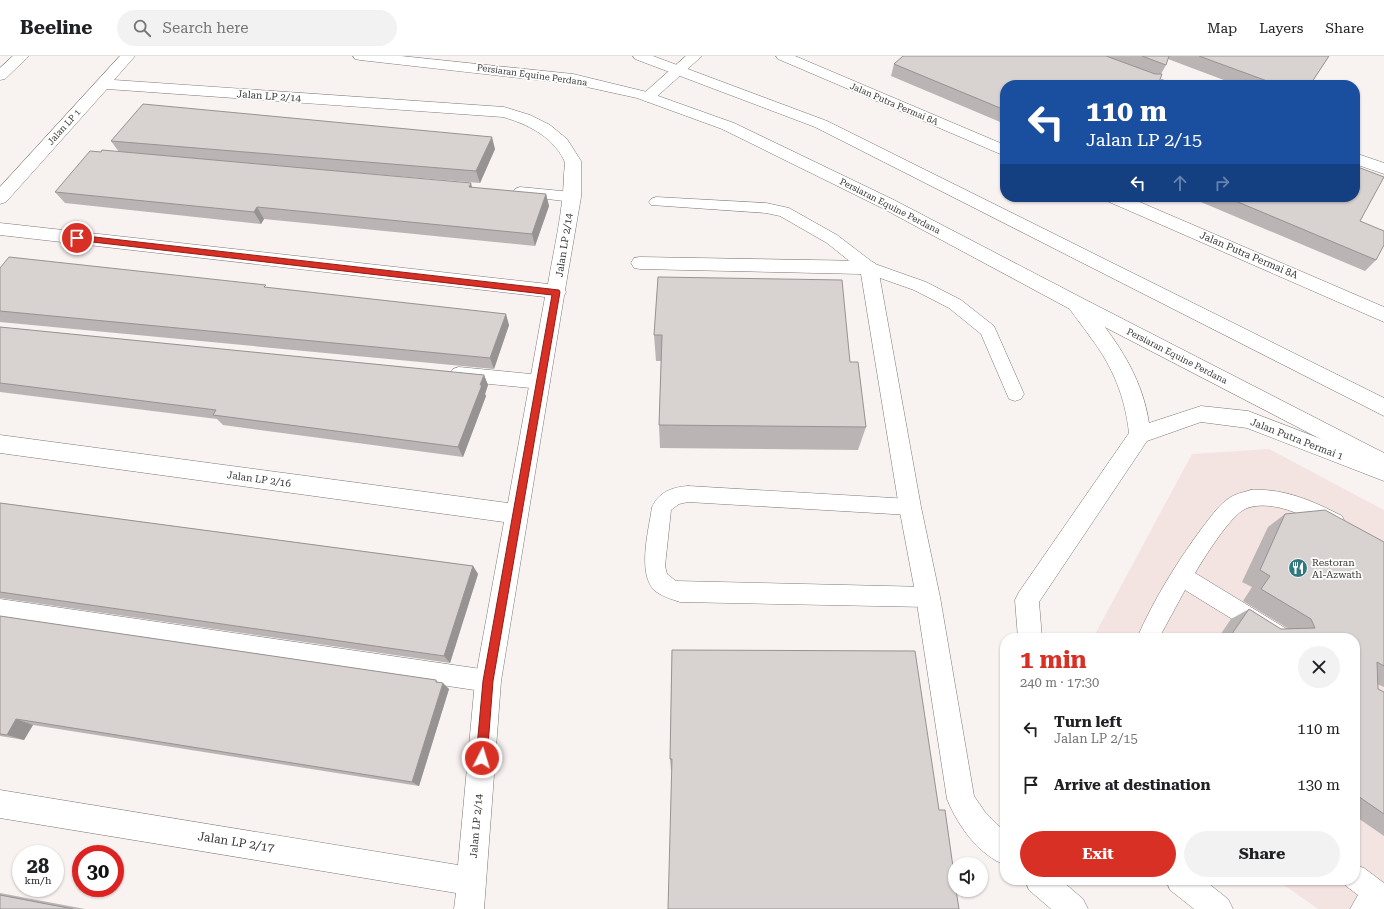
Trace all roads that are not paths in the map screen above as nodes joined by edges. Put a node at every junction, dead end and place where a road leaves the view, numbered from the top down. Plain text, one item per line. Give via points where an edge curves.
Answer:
1 (22, 56) edge
2 (128, 56) edge
3 (360, 56) edge
4 (640, 56) edge
5 (695, 56) edge
6 (783, 56) edge
7 (1086, 56) edge
8 (679, 70) junction
9 (0, 76) edge
10 (1150, 80) edge
11 (102, 84) junction
12 (648, 97) junction
13 (1000, 149) edge
14 (1360, 160) edge
15 (1384, 168) edge
16 (508, 191) edge
17 (572, 197) junction
18 (0, 198) edge
19 (656, 202) dead end
20 (1125, 202) edge
21 (0, 229) edge
22 (640, 263) dead end
23 (869, 268) junction
24 (556, 292) junction
25 (1075, 303) junction
26 (1384, 314) edge
27 (446, 373) edge
28 (541, 382) junction
29 (1015, 394) dead end
30 (1384, 408) edge
31 (1140, 435) junction
32 (0, 444) edge
33 (1384, 463) edge
34 (1384, 472) edge
35 (910, 507) junction
36 (518, 514) junction
37 (1351, 531) edge
38 (1182, 576) junction
39 (928, 597) junction
40 (0, 609) edge
41 (1030, 633) edge
42 (1151, 633) edge
43 (1274, 633) edge
44 (488, 681) junction
45 (0, 804) edge
46 (1000, 847) edge
47 (471, 881) junction
48 (1360, 883) edge
49 (1045, 885) edge
50 (1187, 885) edge
51 (1374, 900) edge
52 (469, 909) edge
53 (1073, 909) edge
54 (1218, 909) edge

1 - 9 street
2 - 11 street, Jalan LP 1
3 - 12 street, Persiaran Equine Perdana via 573,78
4 - 8 street
5 - 8 street
6 - 13 street, Jalan Putra Permai 8A
7 - 10 street
8 - 12 street
8 - 30 street via 821,124
11 - 17 street, Jalan LP 2/14 via 504,112 544,128 561,142 573,161
11 - 18 street, Jalan LP 1
12 - 25 street, Persiaran Equine Perdana via 735,129 888,204
14 - 15 street
16 - 17 lane
17 - 24 street, Jalan LP 2/14
19 - 23 lane via 766,208 784,212 832,239
20 - 26 street, Jalan Putra Permai 8A
21 - 24 street
22 - 23 street
23 - 29 lane via 927,289 955,304 988,330
23 - 35 street
24 - 28 street, Jalan LP 2/14
25 - 31 street via 1103,337 1125,374 1136,406
25 - 33 street, Persiaran Equine Perdana
27 - 28 lane
28 - 36 street, Jalan LP 2/14
31 - 34 street, Jalan Putra Permai 1 via 1201,414 1248,420
31 - 41 street via 1027,600
32 - 36 street, Jalan LP 2/16
35 - 39 street
35 - 39 lane via 676,495 667,500 662,507 656,576 669,589 680,592
36 - 44 street, Jalan LP 2/14
37 - 38 lane via 1306,507 1280,500 1258,499 1239,502 1227,510
38 - 42 lane
38 - 43 lane
39 - 46 street via 961,799 978,827
40 - 44 lane
44 - 47 street, Jalan LP 2/14
45 - 47 street, Jalan LP 2/17
47 - 52 street, Jalan LP 2/14
48 - 51 lane
49 - 53 street
50 - 54 street

